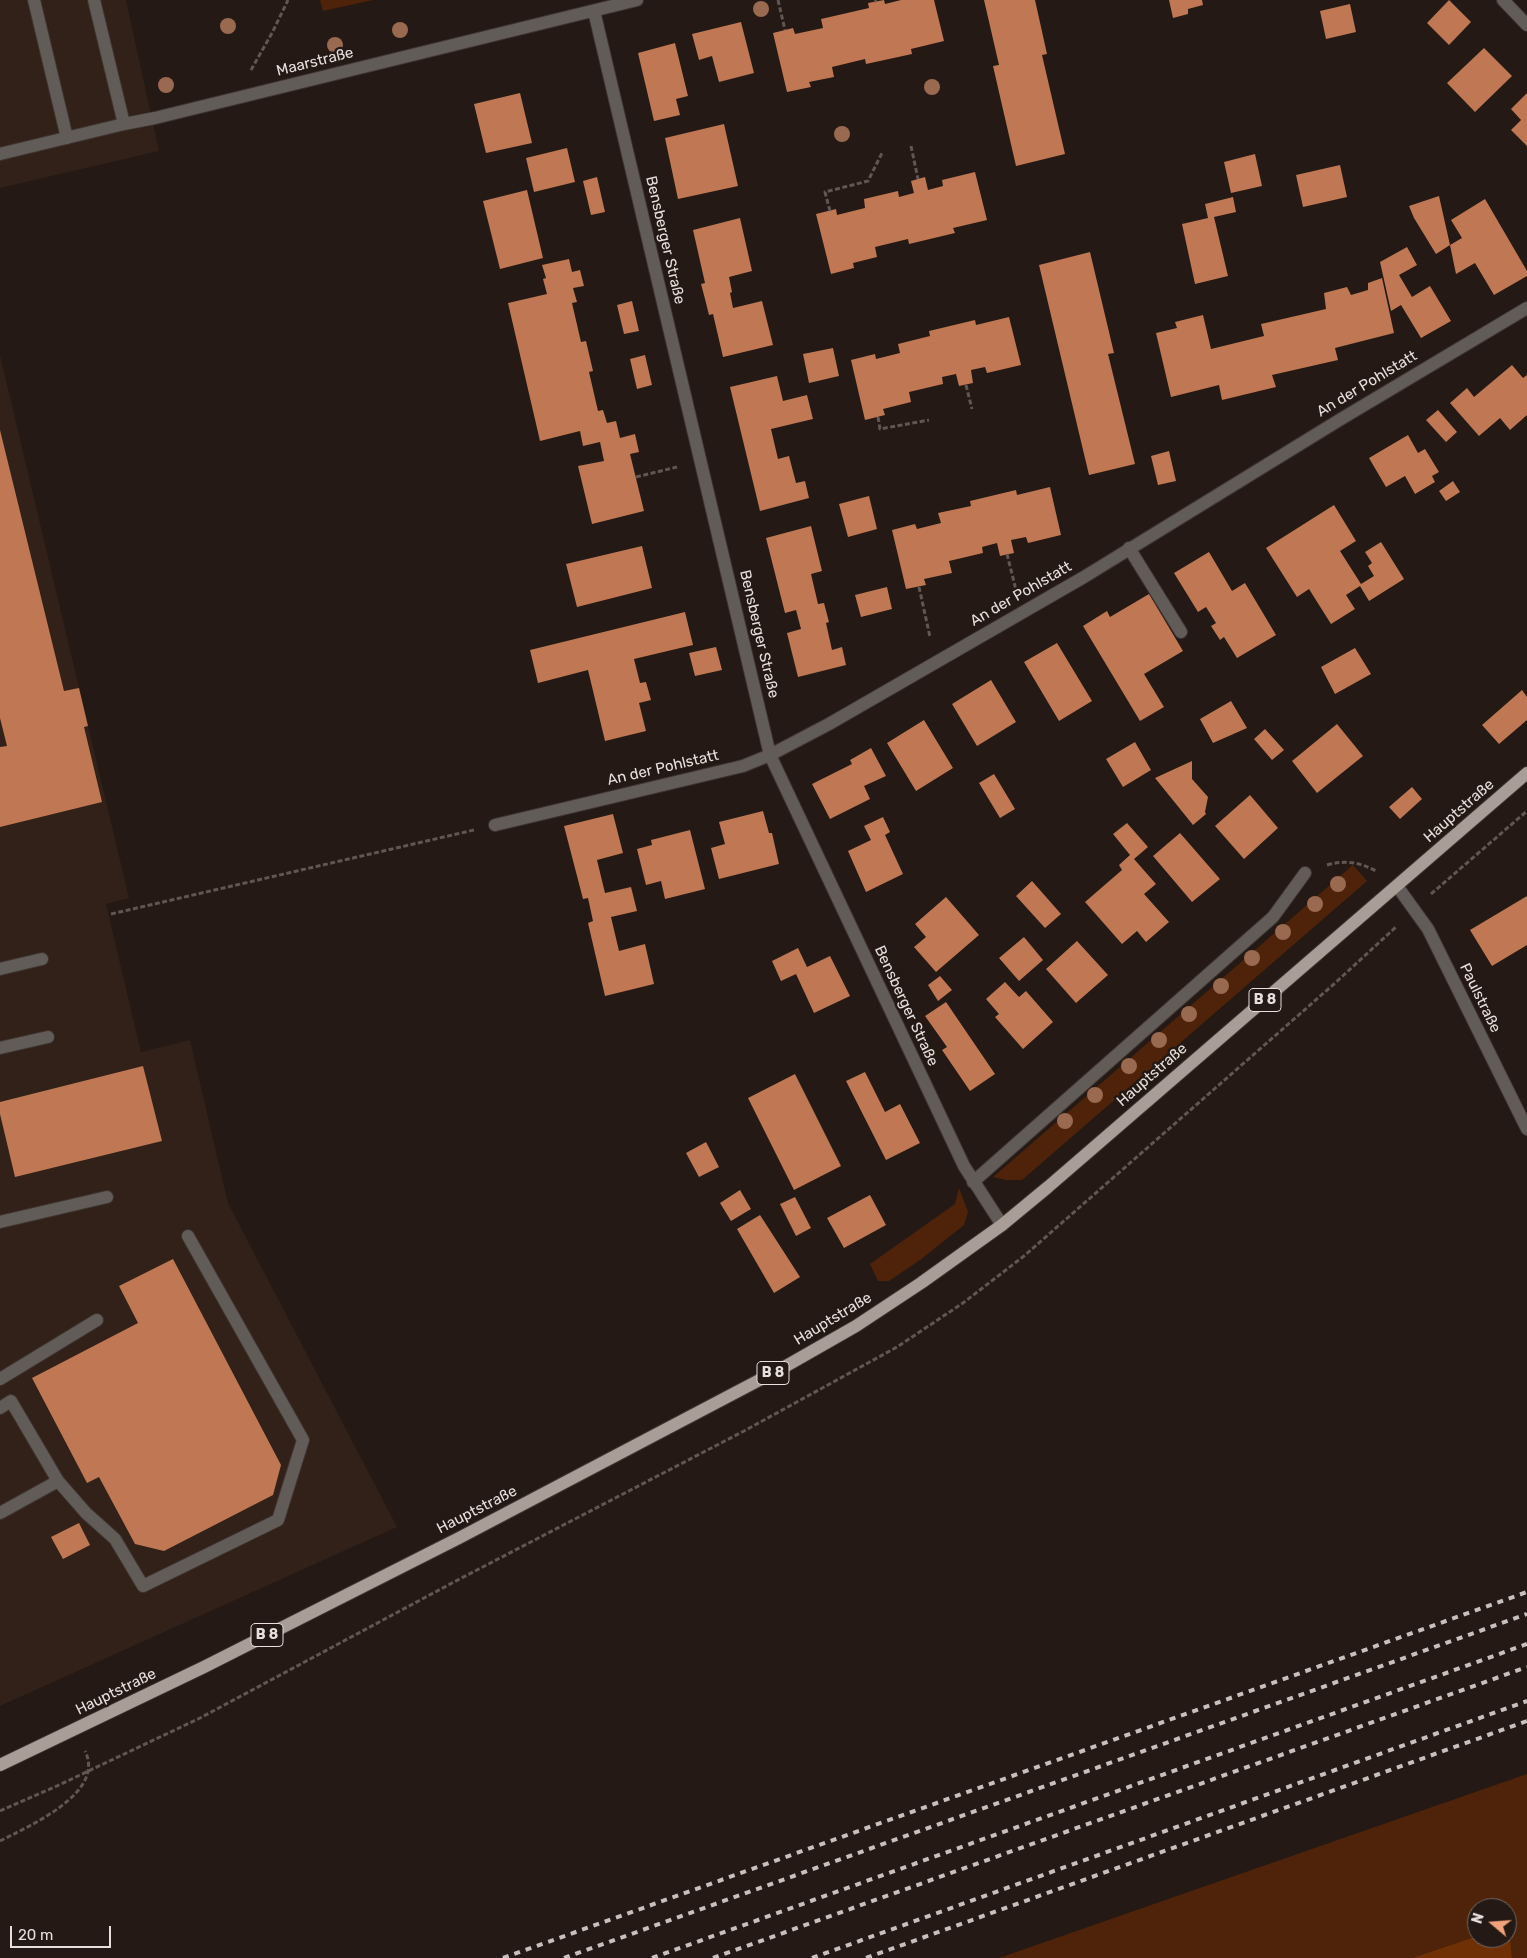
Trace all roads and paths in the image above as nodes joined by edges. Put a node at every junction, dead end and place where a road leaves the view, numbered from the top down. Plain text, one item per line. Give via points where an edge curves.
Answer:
1 (34, 0) edge
2 (94, 0) edge
3 (288, 0) edge
4 (637, 0) edge
5 (778, 0) edge
6 (1503, 0) edge
7 (594, 11) junction
8 (1527, 25) edge
9 (785, 30) dead end
10 (235, 99) junction
11 (124, 124) junction
12 (67, 138) junction
13 (911, 146) dead end
14 (882, 152) dead end
15 (0, 154) edge
16 (918, 179) dead end
17 (830, 211) dead end
18 (1527, 308) edge
19 (966, 385) dead end
20 (972, 409) dead end
21 (878, 417) dead end
22 (929, 420) dead end
23 (701, 462) junction
24 (636, 477) dead end
25 (1129, 548) junction
26 (1007, 554) dead end
27 (919, 587) dead end
28 (1021, 613) junction
29 (1181, 632) dead end
30 (936, 662) junction
31 (770, 755) junction
32 (1527, 773) edge
33 (496, 825) joint
34 (1305, 873) joint
35 (1397, 886) junction
36 (111, 914) dead end
37 (42, 959) dead end
38 (0, 969) edge
39 (48, 1037) dead end
40 (0, 1048) edge
41 (1527, 1129) edge
42 (973, 1182) junction
43 (107, 1197) dead end
44 (0, 1222) edge
45 (1002, 1225) junction
46 (188, 1236) dead end
47 (97, 1320) dead end
48 (0, 1379) edge
49 (0, 1408) edge
50 (58, 1481) junction
51 (0, 1512) edge
52 (75, 1730) junction
53 (0, 1765) edge
54 (0, 1841) edge

1 - 12 street
2 - 11 street
3 - 10 path
4 - 7 street, Maarstraße
5 - 9 path
6 - 8 street
7 - 10 street, Maarstraße
7 - 23 street, Bensberger Straße
10 - 11 street, Maarstraße
11 - 12 street, Maarstraße
12 - 15 street, Maarstraße
13 - 16 path
14 - 17 path via 868,181 825,192
18 - 25 street, An der Pohlstatt
19 - 20 path
21 - 22 path via 880,429
23 - 24 path
23 - 31 street, Bensberger Straße
25 - 28 street, An der Pohlstatt
25 - 29 street
26 - 28 path
27 - 30 path
28 - 30 street, An der Pohlstatt
30 - 31 street, An der Pohlstatt
31 - 33 street, An der Pohlstatt via 743,766
31 - 42 street, Bensberger Straße
32 - 35 main road, Hauptstraße / B 8
33 - 36 path
34 - 35 path via 1340,861 1351,862 1363,864
34 - 42 street via 1273,917
35 - 41 street, Paulstraße via 1428,929
35 - 45 main road, Hauptstraße / B 8
37 - 38 street
39 - 40 street
42 - 45 street, Bensberger Straße
43 - 44 street
45 - 52 main road, Hauptstraße / B 8 via 921,1284 786,1366 460,1538
46 - 50 street via 303,1440 278,1520 143,1586 115,1539
47 - 48 street
49 - 50 street via 11,1401
50 - 51 street
52 - 53 main road, Hauptstraße / B 8
52 - 54 path via 88,1756 89,1771 82,1788 47,1815

